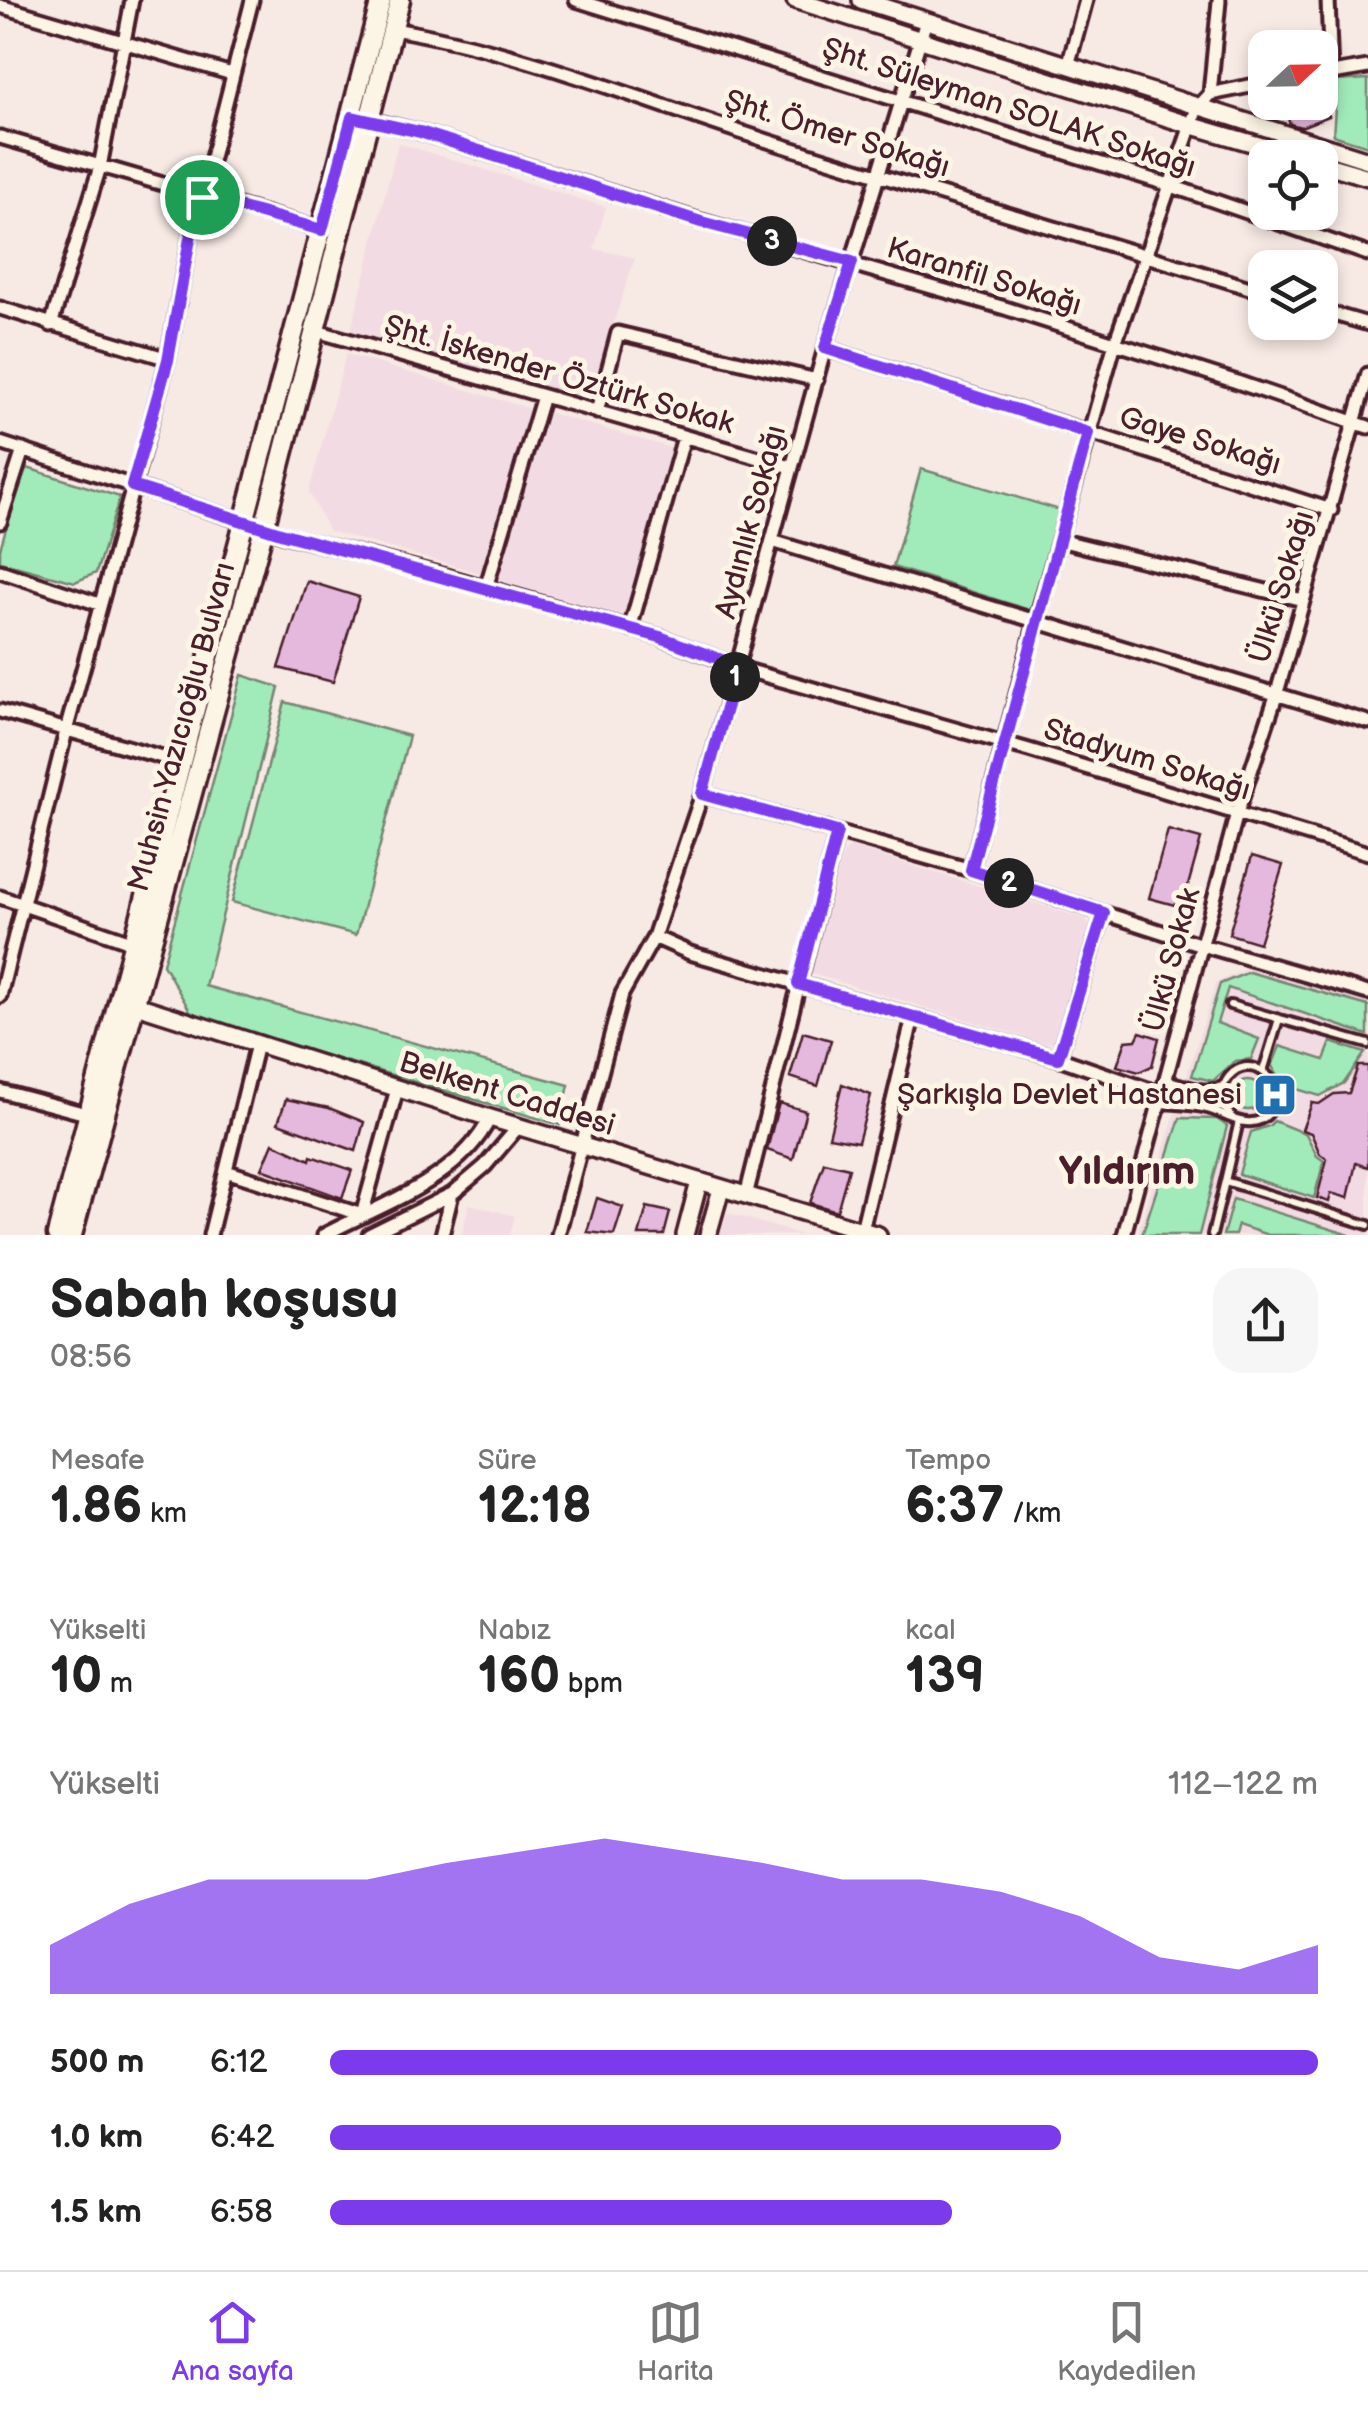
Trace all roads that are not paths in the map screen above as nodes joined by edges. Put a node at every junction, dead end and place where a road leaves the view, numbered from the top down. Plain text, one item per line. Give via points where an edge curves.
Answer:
1 (132, 0) edge
2 (252, 0) edge
3 (381, 0) edge
4 (400, 0) edge
5 (576, 0) edge
6 (795, 0) edge
7 (861, 0) edge
8 (1086, 0) edge
9 (1219, 0) edge
10 (1328, 0) edge
11 (7, 5) edge
12 (926, 20) junction
13 (393, 29) junction
14 (1327, 30) edge
15 (920, 39) junction
16 (124, 40) junction
17 (1068, 66) junction
18 (1368, 66) edge
19 (1338, 72) edge
20 (232, 74) junction
21 (1248, 86) edge
22 (1210, 94) junction
23 (903, 101) junction
24 (1197, 108) junction
25 (361, 118) junction
26 (1193, 126) junction
27 (0, 137) edge
28 (1248, 142) edge
29 (1368, 160) edge
30 (100, 166) junction
31 (1338, 168) edge
32 (878, 176) junction
33 (1368, 177) edge
34 (1172, 186) junction
35 (202, 197) junction
36 (322, 230) junction
37 (1368, 254) edge
38 (1146, 255) junction
39 (852, 262) junction
40 (1248, 288) edge
41 (0, 308) edge
42 (1338, 315) edge
43 (52, 324) junction
44 (1368, 324) edge
45 (313, 330) junction
46 (1115, 343) junction
47 (825, 348) junction
48 (168, 360) junction
49 (1368, 374) edge
50 (816, 380) junction
51 (543, 396) junction
52 (598, 412) junction
53 (1352, 422) junction
54 (1368, 427) edge
55 (1088, 433) junction
56 (684, 436) junction
57 (0, 443) edge
58 (23, 450) junction
59 (791, 467) junction
60 (132, 486) junction
61 (1331, 510) junction
62 (0, 522) edge
63 (244, 522) junction
64 (264, 528) junction
65 (1059, 540) junction
66 (772, 541) junction
67 (0, 571) edge
68 (486, 588) junction
69 (1303, 600) junction
70 (99, 604) junction
71 (1036, 621) junction
72 (630, 628) junction
73 (738, 666) junction
74 (1276, 696) junction
75 (0, 711) edge
76 (1368, 722) edge
77 (66, 732) junction
78 (1003, 743) junction
79 (182, 762) junction
80 (702, 794) junction
81 (1237, 813) junction
82 (837, 832) junction
83 (1368, 853) edge
84 (971, 870) junction
85 (0, 897) edge
86 (23, 904) junction
87 (1104, 913) junction
88 (654, 937) junction
89 (134, 943) junction
90 (1202, 944) junction
91 (798, 984) junction
92 (1368, 992) edge
93 (0, 996) edge
94 (128, 1003) junction
95 (1230, 1005) dead end
96 (912, 1016) junction
97 (1279, 1019) junction
98 (257, 1044) junction
99 (1368, 1044) edge
100 (1058, 1058) junction
101 (1263, 1072) junction
102 (1166, 1079) junction
103 (1223, 1085) junction
104 (397, 1089) junction
105 (0, 1091) edge
106 (1161, 1099) junction
107 (90, 1116) junction
108 (490, 1118) junction
109 (1236, 1119) junction
110 (518, 1126) junction
111 (582, 1147) junction
112 (226, 1171) junction
113 (1225, 1181) junction
114 (699, 1182) junction
115 (721, 1189) junction
116 (452, 1194) junction
117 (746, 1196) junction
118 (362, 1215) junction
119 (1368, 1225) edge
120 (870, 1233) edge
121 (57, 1235) edge
122 (72, 1235) edge
123 (210, 1235) edge
124 (324, 1235) edge
125 (368, 1235) edge
126 (442, 1235) edge
127 (558, 1235) edge
128 (685, 1235) edge
129 (708, 1235) edge
130 (1124, 1235) edge
131 (1212, 1235) edge

1 - 16 street
2 - 20 street
3 - 25 main road, Muhsin Yazıcıoğlu Bulvarı
4 - 13 main road, Muhsin Yazıcıoğlu Bulvarı
5 - 23 street, Şht. Süleyman SOLAK Sokağı
6 - 15 street
7 - 12 street
8 - 17 street
9 - 22 street
10 - 14 street
11 - 16 street
12 - 15 street, Aydınlık Sokağı
12 - 17 street
13 - 25 main road, Muhsin Yazıcıoğlu Bulvarı
13 - 32 street, Şht. Ömer Sokağı via 521,61
15 - 23 street, Aydınlık Sokağı
15 - 26 street
16 - 20 street
16 - 30 street
17 - 24 street
18 - 19 street
20 - 35 street
21 - 22 street
22 - 24 street
23 - 32 street, Aydınlık Sokağı
23 - 34 street, Şht. Süleyman SOLAK Sokağı
24 - 26 street
24 - 29 street
25 - 36 main road, Muhsin Yazıcıoğlu Bulvarı
25 - 39 street, Karanfil Sokağı
25 - 45 main road, Muhsin Yazıcıoğlu Bulvarı
26 - 28 street
26 - 34 street
27 - 30 street
30 - 35 street
30 - 43 street
31 - 33 street
32 - 38 street, Şht. Ömer Sokağı
32 - 39 street, Aydınlık Sokağı
34 - 37 street, Şht. Süleyman SOLAK Sokağı
34 - 38 street
35 - 36 street
35 - 48 street
36 - 63 main road, Muhsin Yazıcıoğlu Bulvarı
38 - 40 street, Şht. Ömer Sokağı
38 - 46 street
39 - 46 street, Karanfil Sokağı
39 - 47 street, Aydınlık Sokağı
41 - 43 street
42 - 44 street
43 - 48 street
45 - 51 street, Şht. İskender Öztürk Sokak
45 - 64 main road, Muhsin Yazıcıoğlu Bulvarı
46 - 53 street, Karanfil Sokağı
46 - 55 street
47 - 50 street, Aydınlık Sokağı
47 - 55 street, Gaye Sokağı
48 - 60 street
49 - 53 street, Ülkü Sokağı
50 - 52 street via 618,333
50 - 59 street, Aydınlık Sokağı
51 - 52 street, Şht. İskender Öztürk Sokak
51 - 68 street
52 - 56 street, Şht. İskender Öztürk Sokak
53 - 54 street, Karanfil Sokağı
53 - 61 street, Ülkü Sokağı
55 - 61 street, Gaye Sokağı
55 - 65 street
56 - 59 street, Şht. İskender Öztürk Sokak
56 - 72 street
57 - 58 street, Stadyum Sokağı
58 - 60 street, Stadyum Sokağı
58 - 62 street
59 - 66 street, Aydınlık Sokağı
60 - 63 street, Stadyum Sokağı
60 - 70 street
61 - 69 street, Ülkü Sokağı
63 - 64 street, Stadyum Sokağı
63 - 79 main road, Muhsin Yazıcıoğlu Bulvarı
64 - 68 street, Stadyum Sokağı
64 - 94 main road, Muhsin Yazıcıoğlu Bulvarı
65 - 69 street
65 - 71 street
66 - 71 street
66 - 73 street, Aydınlık Sokağı
67 - 70 street
68 - 72 street, Stadyum Sokağı
69 - 74 street, Ülkü Sokağı
70 - 77 street
71 - 74 street
71 - 78 street
72 - 73 street, Stadyum Sokağı
73 - 78 street, Stadyum Sokağı
73 - 80 street, Aydınlık Sokağı
74 - 76 street
74 - 81 street, Ülkü Sokağı
75 - 77 street
77 - 79 street
77 - 86 street
78 - 81 street, Stadyum Sokağı
78 - 84 street
79 - 89 main road, Muhsin Yazıcıoğlu Bulvarı
80 - 82 street
80 - 88 street, Aydınlık Sokağı
81 - 83 street, Stadyum Sokağı
81 - 90 street, Ülkü Sokak
82 - 84 street
82 - 91 street
84 - 87 street
85 - 86 street
86 - 89 street
86 - 93 street
87 - 90 street
87 - 100 street
88 - 91 street
88 - 111 street, Aydınlık Sokağı via 622,994
89 - 94 main road, Muhsin Yazıcıoğlu Bulvarı
90 - 92 street
90 - 102 street, Ülkü Sokak
91 - 96 street
91 - 117 street
94 - 98 street, Belkent Caddesi
94 - 107 main road, Muhsin Yazıcıoğlu Bulvarı
94 - 122 main road, Muhsin Yazıcıoğlu Bulvarı
95 - 97 lane
96 - 100 street
96 - 120 street
97 - 99 lane
97 - 101 lane
98 - 104 street, Belkent Caddesi
98 - 112 street
100 - 106 street
101 - 103 lane via 1244,1068
101 - 109 lane via 1274,1086 1274,1105 1256,1122
102 - 103 lane via 1199,1088
102 - 106 street, Ülkü Sokak
103 - 109 lane via 1222,1103
104 - 108 street, Belkent Caddesi
104 - 118 street
105 - 107 street
106 - 109 lane
106 - 130 street, Ülkü Sokak
107 - 121 main road, Muhsin Yazıcıoğlu Bulvarı
108 - 110 street, Belkent Caddesi
108 - 118 street via 480,1138 441,1174
109 - 113 lane
110 - 111 street, Belkent Caddesi
110 - 116 street
111 - 114 street, Belkent Caddesi
111 - 127 street, Aydınlık Sokağı
112 - 118 street
112 - 123 street
113 - 119 lane
113 - 131 lane
114 - 115 street, Belkent Caddesi
114 - 128 street
115 - 117 street, Belkent Caddesi
115 - 129 street
116 - 125 street
116 - 126 street
117 - 120 street, Belkent Caddesi
118 - 124 street

